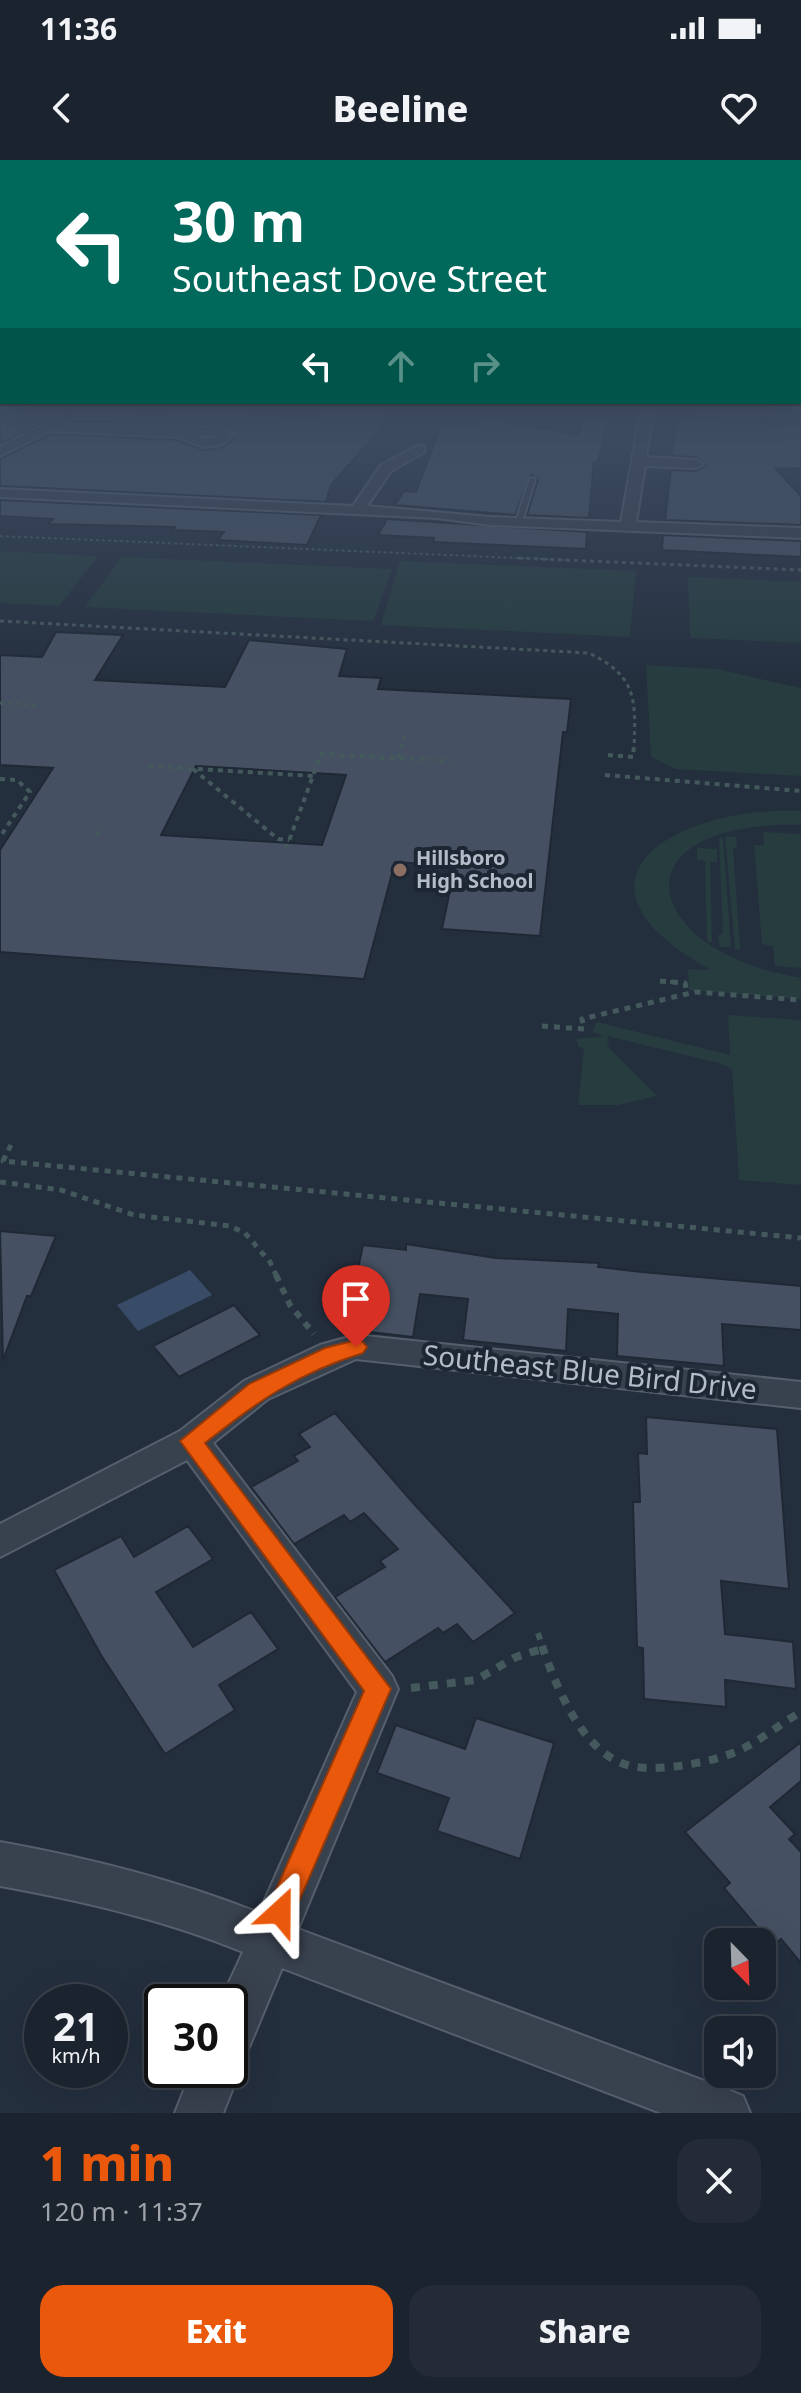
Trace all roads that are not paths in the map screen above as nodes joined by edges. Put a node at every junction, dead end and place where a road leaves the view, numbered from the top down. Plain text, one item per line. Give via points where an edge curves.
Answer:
1 (171, 501) edge
2 (363, 501) edge
3 (525, 501) edge
4 (631, 501) edge
5 (357, 510) junction
6 (518, 522) junction
7 (628, 526) junction
8 (801, 533) edge
9 (801, 1395) edge
10 (192, 1441) junction
11 (0, 1542) edge
12 (0, 1864) edge
13 (268, 1940) junction
14 (248, 1990) edge
15 (209, 2088) edge
16 (199, 2113) edge
17 (726, 2113) edge

1 - 5 street
2 - 5 street
3 - 6 lane
4 - 7 street
5 - 6 street
6 - 7 street
7 - 8 street
9 - 10 street, Southeast Blue Bird Drive via 356,1347 256,1390
10 - 11 street, Southeast Blue Bird Drive
10 - 13 street via 378,1689
12 - 13 street via 79,1878 208,1915
13 - 14 street
13 - 17 street
15 - 16 street

